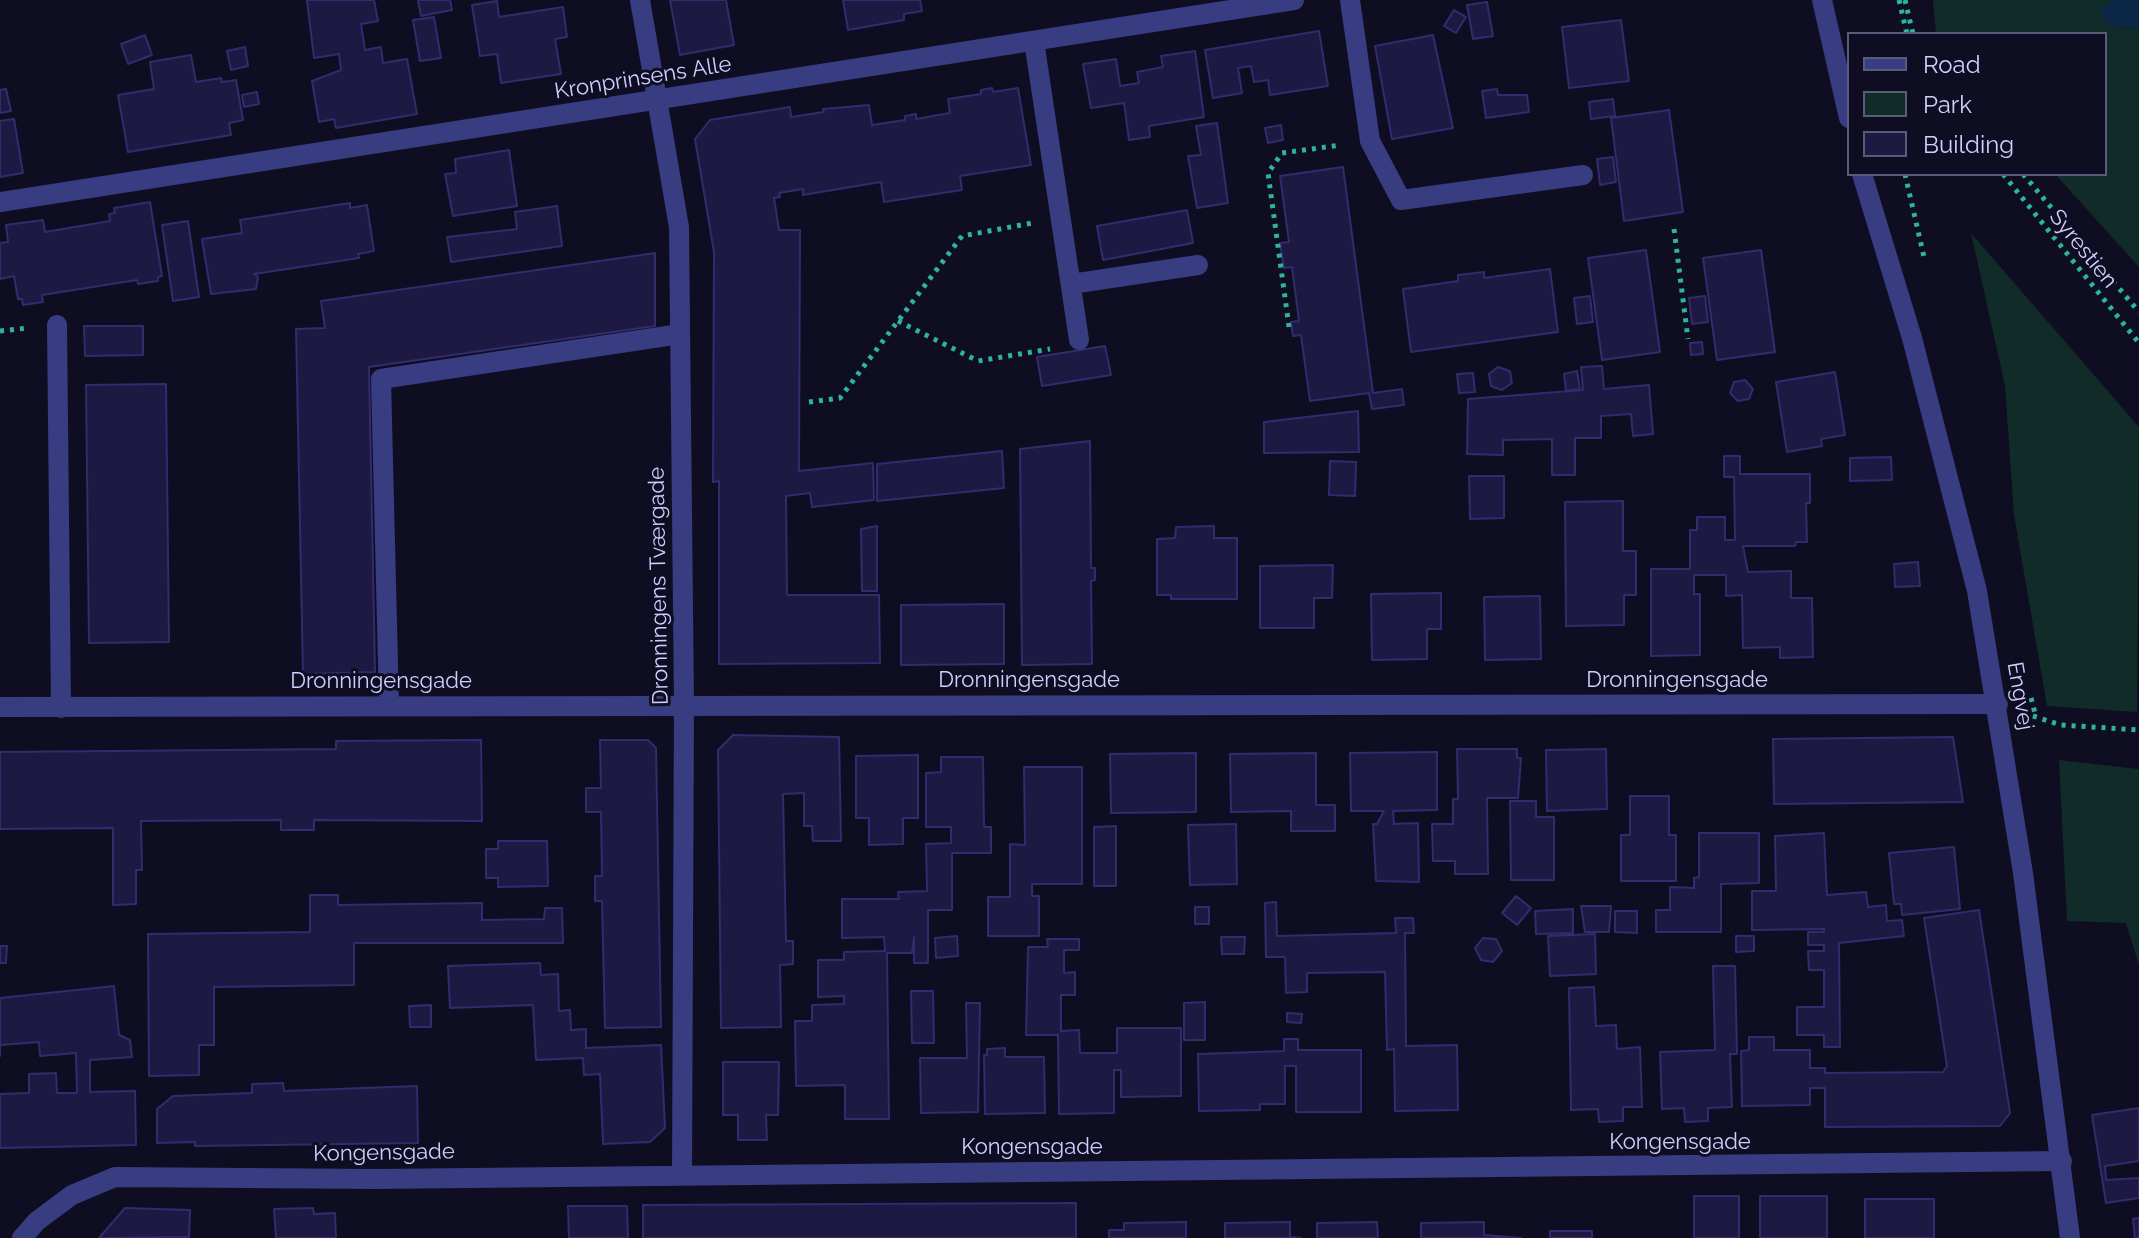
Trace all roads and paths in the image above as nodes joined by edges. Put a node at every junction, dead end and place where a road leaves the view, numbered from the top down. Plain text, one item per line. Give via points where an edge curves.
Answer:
1 (640, 0) edge
2 (1294, 0) edge
3 (1350, 0) edge
4 (1822, 0) edge
5 (1899, 0) edge
6 (1905, 0) edge
7 (1909, 32) edge
8 (1910, 32) edge
9 (1034, 41) junction
10 (658, 99) junction
11 (1847, 109) edge
12 (1370, 141) junction
13 (1583, 175) dead end
14 (1863, 176) edge
15 (2005, 176) edge
16 (2025, 176) edge
17 (0, 202) edge
18 (1061, 217) junction
19 (1674, 229) dead end
20 (1198, 265) dead end
21 (1071, 284) junction
22 (2139, 312) edge
23 (898, 321) junction
24 (57, 325) dead end
25 (1289, 327) dead end
26 (680, 334) junction
27 (1688, 339) dead end
28 (1079, 340) joint
29 (2139, 343) edge
30 (809, 402) dead end
31 (684, 704) junction
32 (1998, 704) junction
33 (389, 705) junction
34 (0, 707) edge
35 (61, 708) junction
36 (2139, 730) edge
37 (2062, 1161) junction
38 (682, 1174) junction
39 (22, 1238) edge
40 (2070, 1238) edge

1 - 10 street, Dronningens Tværgade
2 - 9 street, Kronprinsens Alle
3 - 12 street
4 - 11 street
5 - 7 path
6 - 8 path
9 - 10 street, Kronprinsens Alle
9 - 18 street
10 - 17 street, Kronprinsens Alle
10 - 26 street, Dronningens Tværgade via 679,227
12 - 13 street via 1401,200
12 - 25 path via 1282,153 1268,173
14 - 32 street, Engvej via 1928,397 1977,591
15 - 29 path, Syrestien
16 - 22 path, Syrestien
18 - 21 street
18 - 23 path via 962,236
19 - 27 path
20 - 21 street
21 - 28 street
23 - 28 path via 978,361 1032,355
23 - 30 path via 840,398
24 - 35 street
26 - 31 street, Dronningens Tværgade
26 - 33 street via 381,379
31 - 32 street, Dronningensgade
31 - 33 street, Dronningensgade
31 - 38 street, Dronningens Tværgade
32 - 36 path via 2061,725
32 - 37 street, Engvej
33 - 35 street, Dronningensgade
34 - 35 street, Dronningensgade
37 - 38 street, Kongensgade
37 - 40 street, Engvej
38 - 39 street, Kongensgade via 115,1177 72,1195

